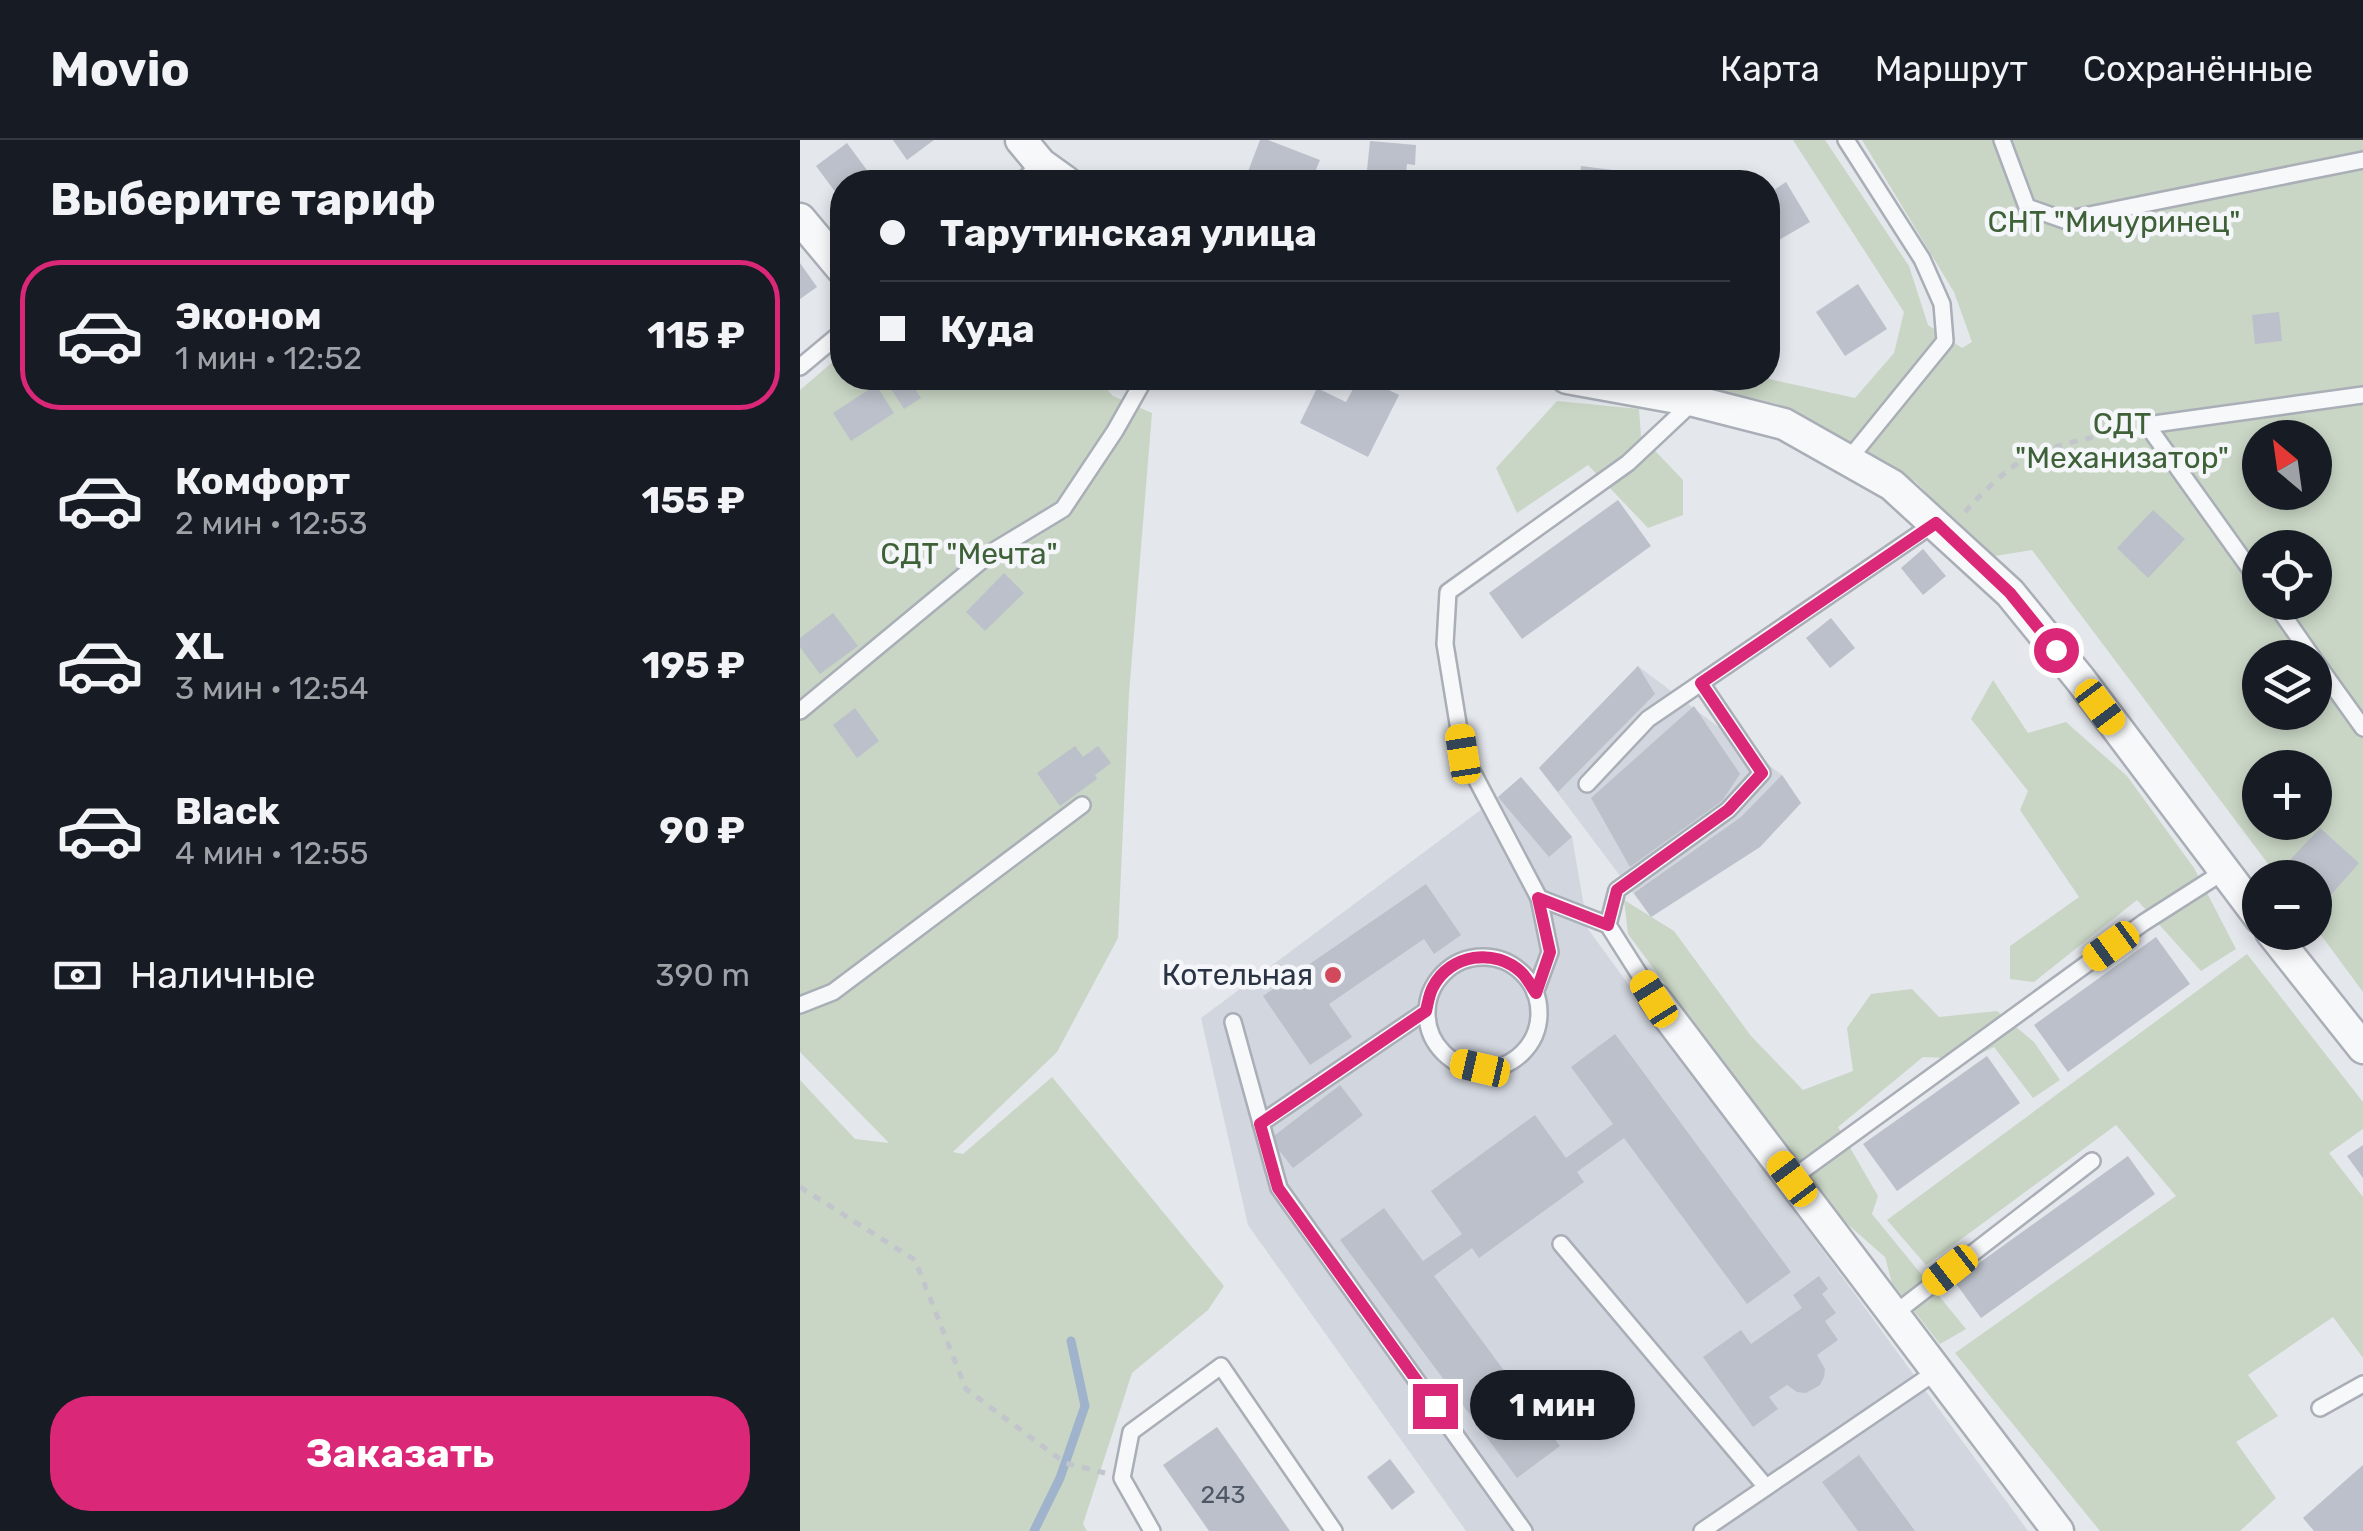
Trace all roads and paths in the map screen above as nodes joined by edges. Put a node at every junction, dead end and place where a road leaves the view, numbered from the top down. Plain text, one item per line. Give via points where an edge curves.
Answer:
1 (1021, 140) edge
2 (1846, 140) edge
3 (2002, 140) edge
4 (2363, 160) edge
5 (1030, 170) edge
6 (800, 218) edge
7 (830, 254) edge
8 (830, 342) edge
9 (800, 367) edge
10 (1138, 390) edge
11 (1633, 390) edge
12 (2363, 395) edge
13 (1694, 401) junction
14 (2147, 425) junction
15 (1849, 459) junction
16 (1941, 528) junction
17 (2242, 558) edge
18 (1701, 683) junction
19 (2332, 684) edge
20 (800, 712) edge
21 (2363, 728) edge
22 (1587, 784) dead end
23 (1082, 805) dead end
24 (2224, 872) junction
25 (2242, 895) edge
26 (1538, 898) junction
27 (1608, 925) junction
28 (2285, 950) edge
29 (1536, 993) junction
30 (1654, 999) joint
31 (800, 1005) edge
32 (1426, 1011) junction
33 (1233, 1022) dead end
34 (2363, 1048) edge
35 (1260, 1124) junction
36 (2092, 1161) dead end
37 (1792, 1179) junction
38 (800, 1187) edge
39 (1561, 1244) dead end
40 (1894, 1314) junction
41 (1937, 1371) junction
42 (2363, 1384) edge
43 (2320, 1408) dead end
44 (1122, 1478) junction
45 (1766, 1487) junction
46 (2053, 1529) edge
47 (1152, 1531) edge
48 (1334, 1531) edge
49 (1524, 1531) edge
50 (1702, 1531) edge

1 - 5 street
2 - 15 lane via 1922,259 1942,304 1945,341
3 - 4 lane via 2027,207 2064,220
6 - 7 street
8 - 9 lane
10 - 20 lane via 1064,509 992,552
11 - 13 street
12 - 14 lane
13 - 15 street via 1784,424
13 - 26 lane via 1628,463 1448,592 1445,644 1463,754
14 - 16 path via 2022,460
14 - 17 lane
15 - 16 street
16 - 18 lane
16 - 24 street via 2010,593
18 - 22 lane via 1648,719
18 - 27 lane via 1762,773 1728,810 1617,890
19 - 21 lane
23 - 31 lane via 833,992
24 - 25 street
24 - 37 lane via 2143,922
26 - 27 lane
26 - 29 lane via 1550,952
27 - 30 lane
28 - 34 street
29 - 32 lane via 1506,961 1484,956 1444,972
29 - 32 lane via 1534,1036 1521,1054 1492,1067 1459,1064 1441,1051
30 - 37 street
32 - 35 lane
33 - 35 lane
35 - 49 lane via 1278,1188
36 - 40 lane
37 - 40 street
38 - 44 path via 915,1260 966,1389 1065,1463
39 - 45 lane
40 - 41 street
41 - 45 lane
41 - 46 street
42 - 43 lane
44 - 47 lane
44 - 48 lane via 1131,1432 1221,1366
45 - 50 lane

